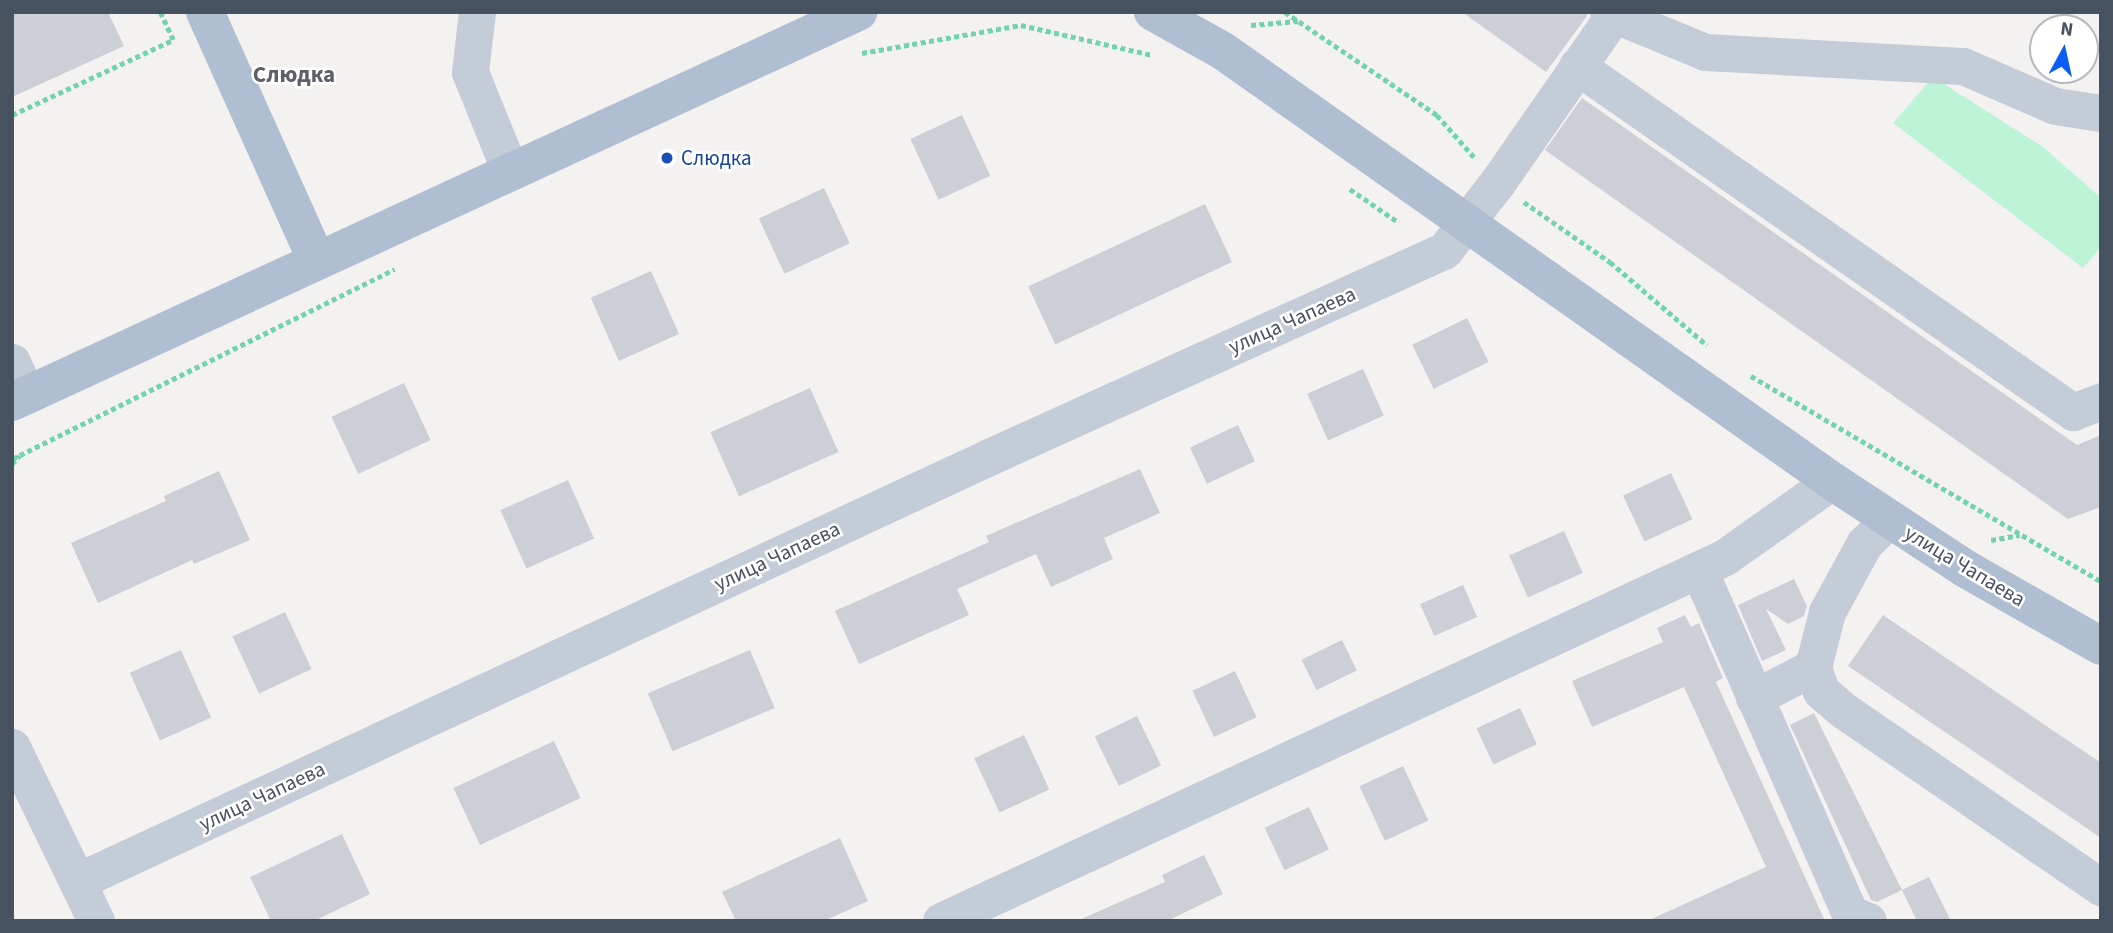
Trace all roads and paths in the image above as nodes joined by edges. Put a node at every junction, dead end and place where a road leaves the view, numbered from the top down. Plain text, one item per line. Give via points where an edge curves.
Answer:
1 (160, 12) edge
2 (205, 12) edge
3 (477, 12) edge
4 (858, 12) edge
5 (1153, 12) edge
6 (1285, 12) edge
7 (1610, 14) edge
8 (1300, 21) junction
9 (1246, 26) dead end
10 (858, 55) dead end
11 (1163, 61) dead end
12 (1577, 66) junction
13 (2101, 113) edge
14 (12, 115) edge
15 (510, 171) junction
16 (1497, 183) junction
17 (1347, 187) dead end
18 (1455, 237) junction
19 (317, 261) junction
20 (400, 266) dead end
21 (1716, 353) dead end
22 (1738, 369) dead end
23 (17, 387) edge
24 (2101, 401) edge
25 (22, 453) junction
26 (12, 459) edge
27 (12, 464) edge
28 (1832, 481) junction
29 (1889, 519) junction
30 (2020, 535) junction
31 (1992, 540) dead end
32 (1699, 570) junction
33 (2101, 581) edge
34 (2101, 646) edge
35 (1813, 667) junction
36 (1754, 698) junction
37 (12, 747) edge
38 (78, 881) junction
39 (2101, 887) edge
40 (1855, 919) edge
41 (96, 921) edge
42 (941, 921) edge

1 - 14 path via 173,40
2 - 19 main road
3 - 15 street via 470,72
4 - 15 main road
5 - 18 main road, улица Чапаева via 1223,51
6 - 8 path
7 - 12 street
7 - 13 street via 1705,52 1963,66 2054,106
8 - 9 path
8 - 16 path via 1437,115
10 - 11 path via 1021,25 1151,54
12 - 16 street
12 - 24 street via 2073,412
15 - 19 main road
16 - 18 street
16 - 21 path via 1610,262
17 - 18 path
18 - 28 main road, улица Чапаева
18 - 38 street, улица Чапаева
19 - 23 main road
20 - 25 path
22 - 30 path
25 - 26 path
25 - 27 path
28 - 29 main road, улица Чапаева
28 - 32 street via 1725,557
29 - 34 main road, улица Чапаева
29 - 35 street via 1864,544 1827,612
30 - 31 path
30 - 33 path
32 - 36 street
32 - 42 street
35 - 36 street
35 - 39 street via 1821,691 1843,710
36 - 40 street
37 - 38 street
38 - 41 street

